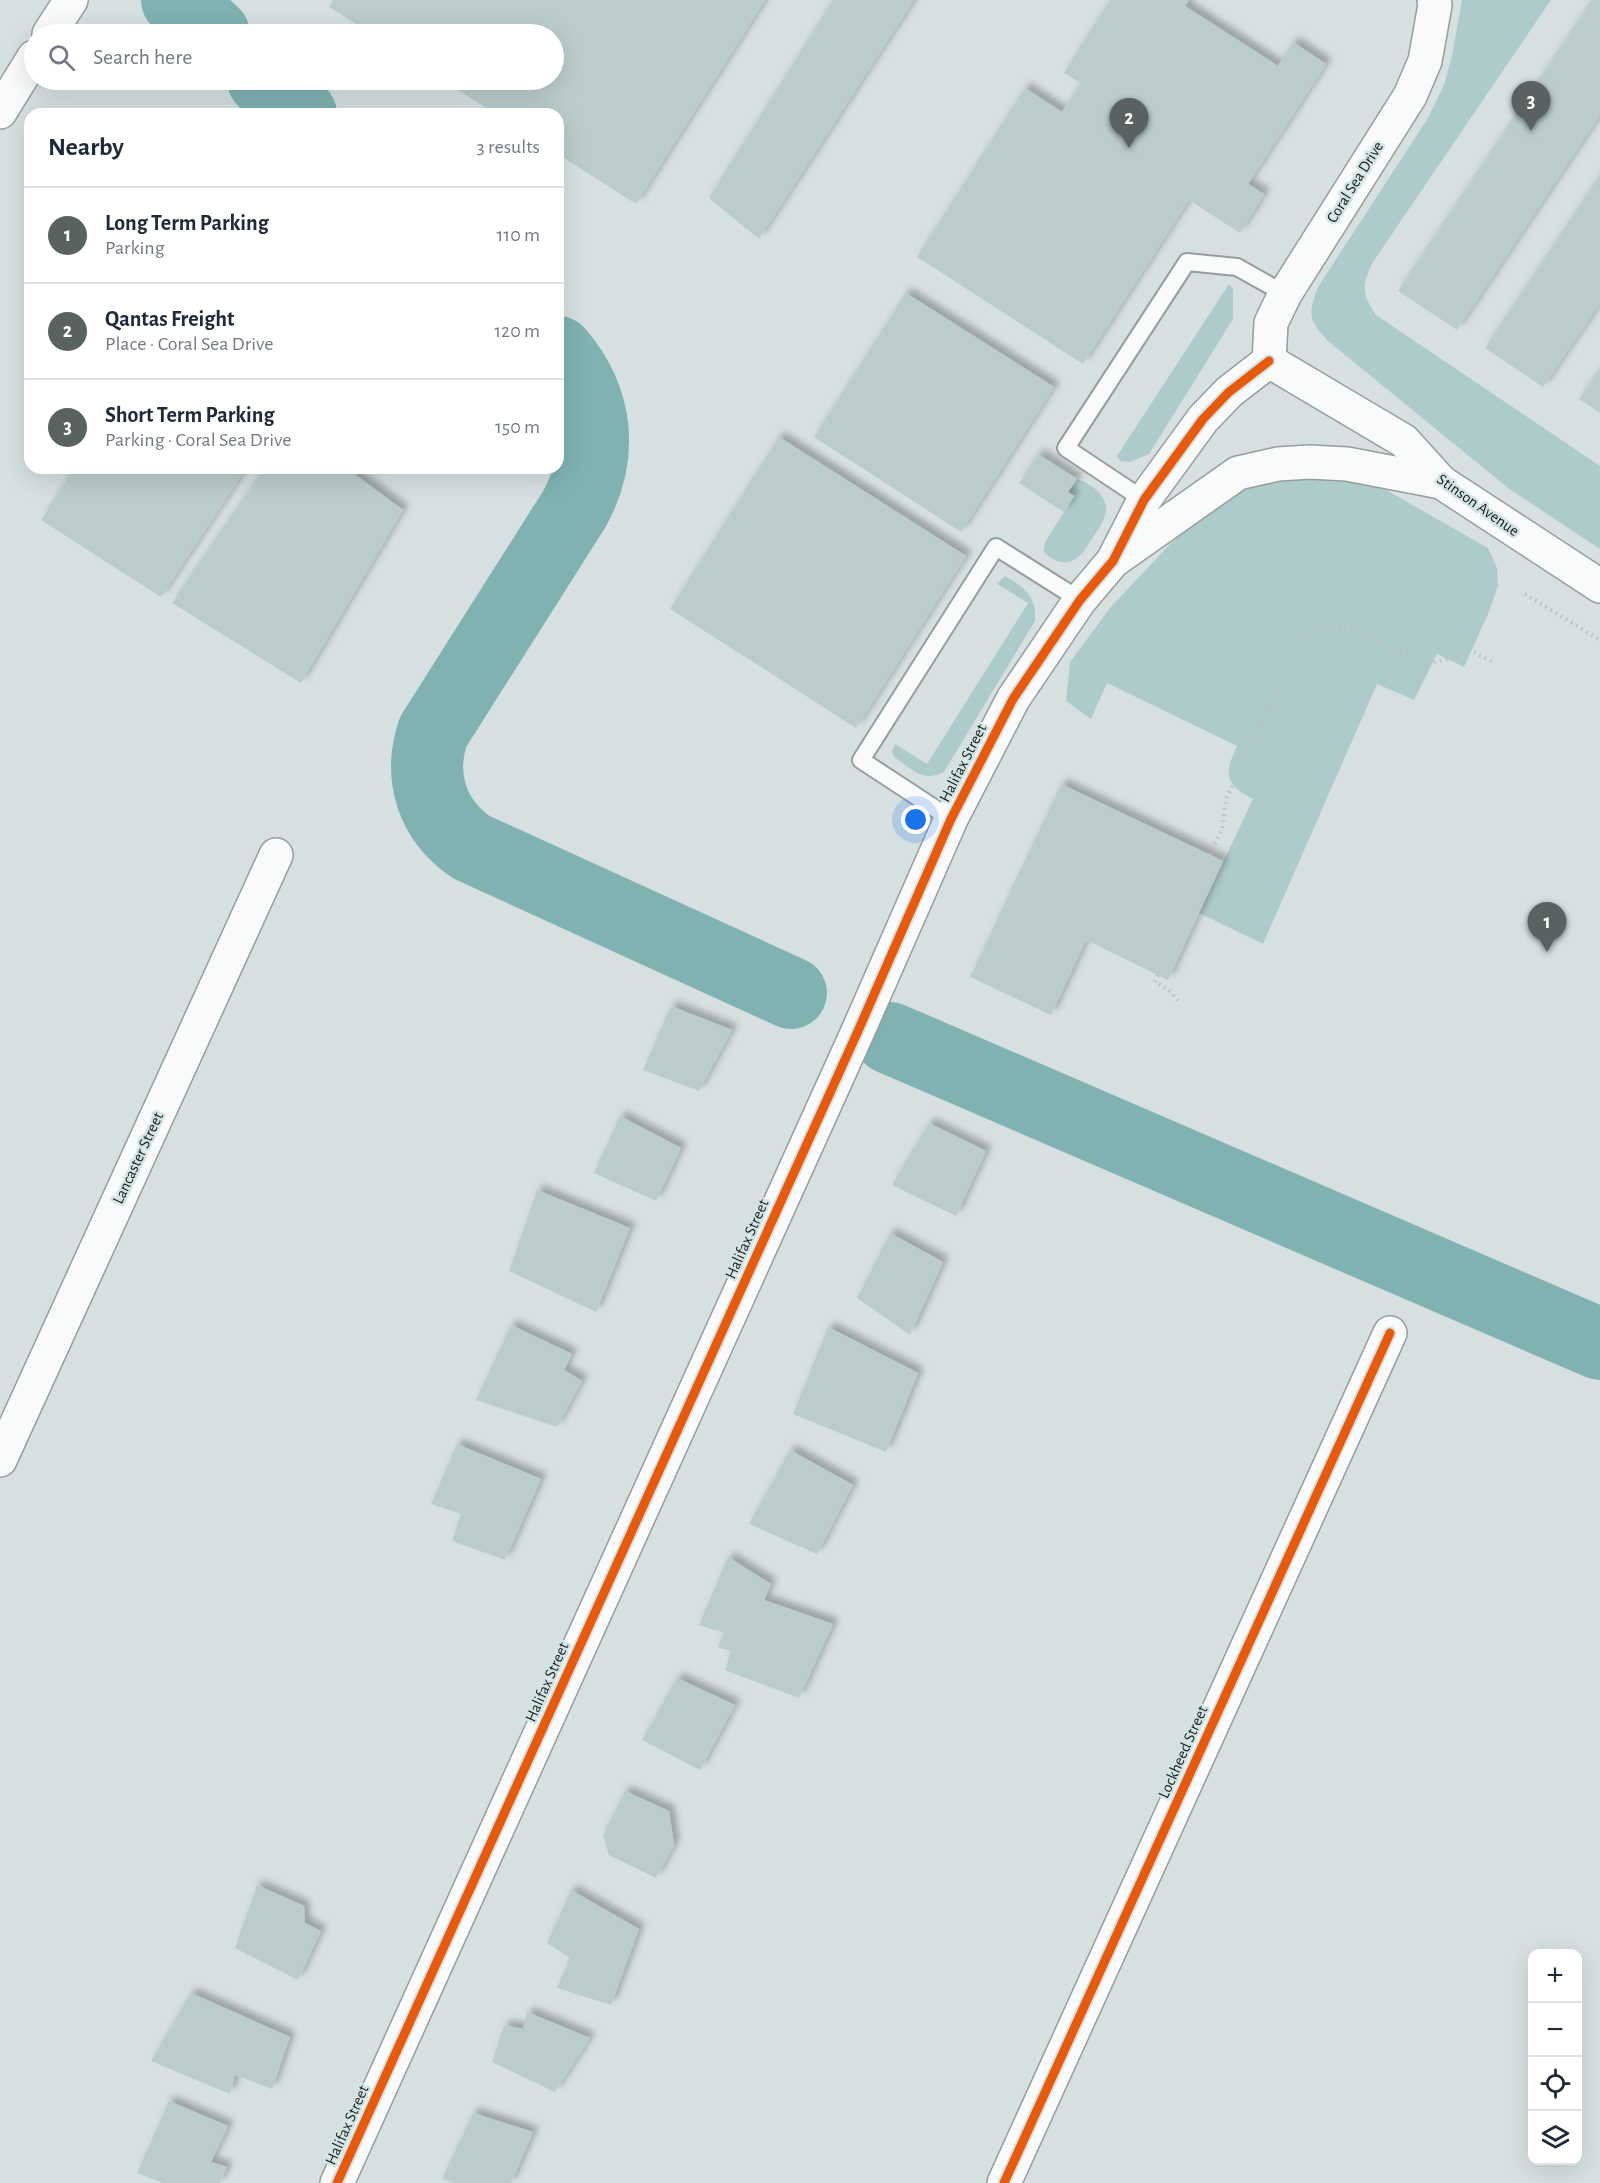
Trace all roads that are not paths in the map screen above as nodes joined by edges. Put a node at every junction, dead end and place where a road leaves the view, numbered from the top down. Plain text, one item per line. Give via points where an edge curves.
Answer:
1 (1434, 0) edge
2 (66, 2) edge
3 (54, 24) edge
4 (24, 73) edge
5 (0, 112) edge
6 (1285, 294) junction
7 (1269, 361) junction
8 (1441, 482) junction
9 (1144, 500) junction
10 (1113, 561) junction
11 (1600, 586) edge
12 (1080, 600) junction
13 (951, 819) junction
14 (276, 855) dead end
15 (1390, 1333) dead end
16 (0, 1460) edge
17 (337, 2183) edge
18 (1004, 2183) edge

1 - 6 street, Coral Sea Drive via 1425,61 1410,96
2 - 3 street
4 - 5 street
6 - 7 street, Coral Sea Drive via 1271,323
6 - 9 lane via 1237,267 1187,262 1066,448
7 - 8 street, Stinson Avenue via 1404,441
7 - 9 street, Halifax Street via 1229,392 1203,419
8 - 10 street via 1347,464 1310,462 1238,473
8 - 11 street, Stinson Avenue
9 - 10 street, Halifax Street
10 - 12 street, Halifax Street
12 - 13 street, Halifax Street via 1013,699
12 - 13 lane via 996,547 861,760
13 - 17 street, Halifax Street
14 - 16 street, Lancaster Street
15 - 18 street, Lockheed Street

